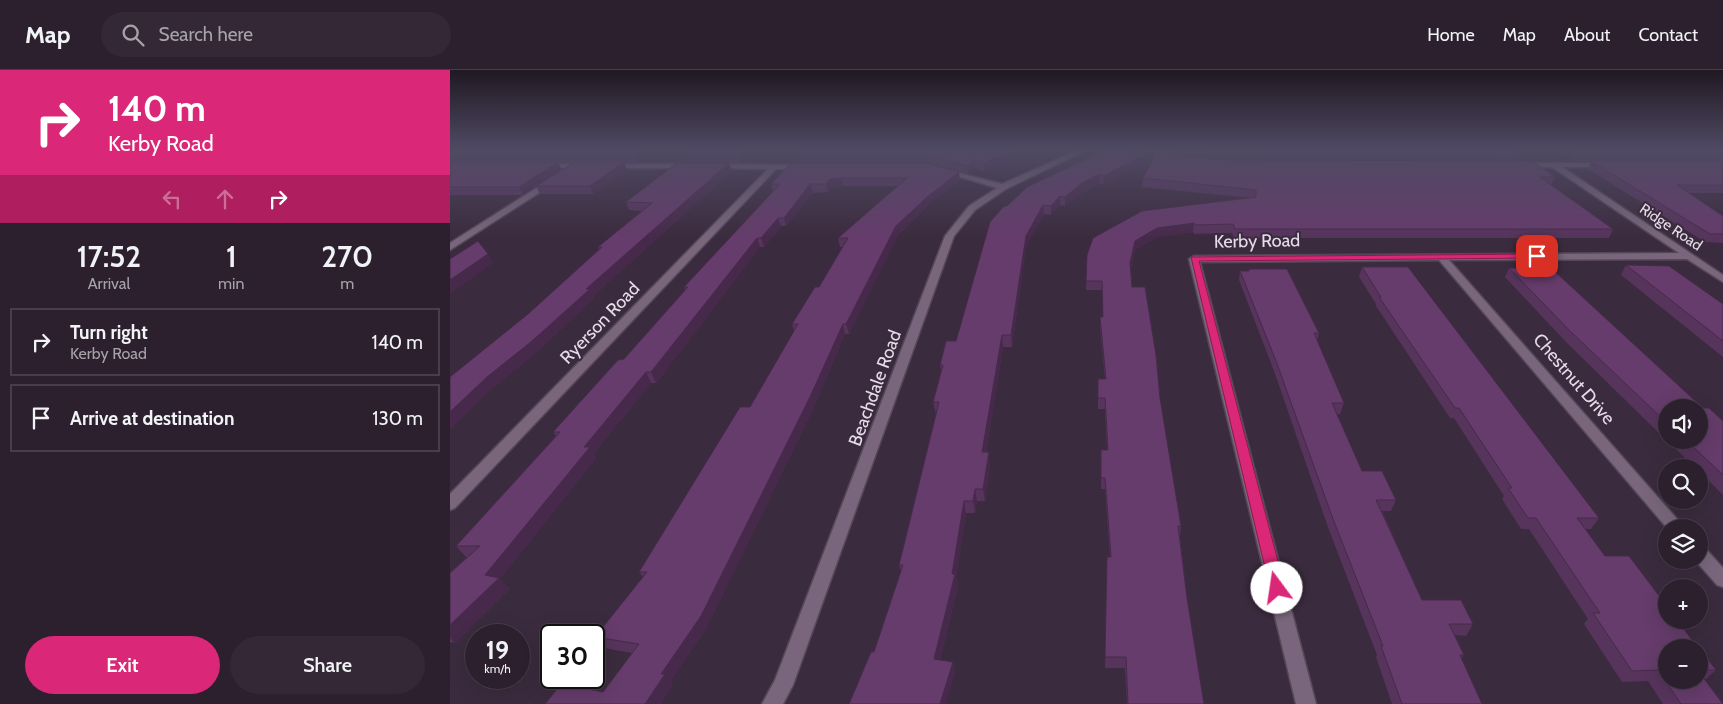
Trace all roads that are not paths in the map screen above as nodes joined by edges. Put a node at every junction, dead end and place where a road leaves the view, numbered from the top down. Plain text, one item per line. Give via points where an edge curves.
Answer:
1 (558, 179) edge
2 (763, 179) edge
3 (972, 179) edge
4 (1021, 179) edge
5 (1574, 179) edge
6 (1003, 187) junction
7 (450, 248) edge
8 (1440, 256) junction
9 (1689, 256) junction
10 (1723, 279) edge
11 (450, 504) edge
12 (1669, 519) edge
13 (1708, 562) edge
14 (1723, 580) edge
15 (772, 704) edge
16 (1306, 704) edge

1 - 7 street
2 - 11 street, Ryerson Road
3 - 6 street
4 - 6 street, Beachdale Road
5 - 9 street, Ridge Road
6 - 15 street, Beachdale Road via 972,208 950,236 783,685
8 - 9 street, Kerby Road
8 - 12 street, Chestnut Drive
8 - 16 street, Kerby Road via 1194,259
9 - 10 street, Ridge Road
13 - 14 street

